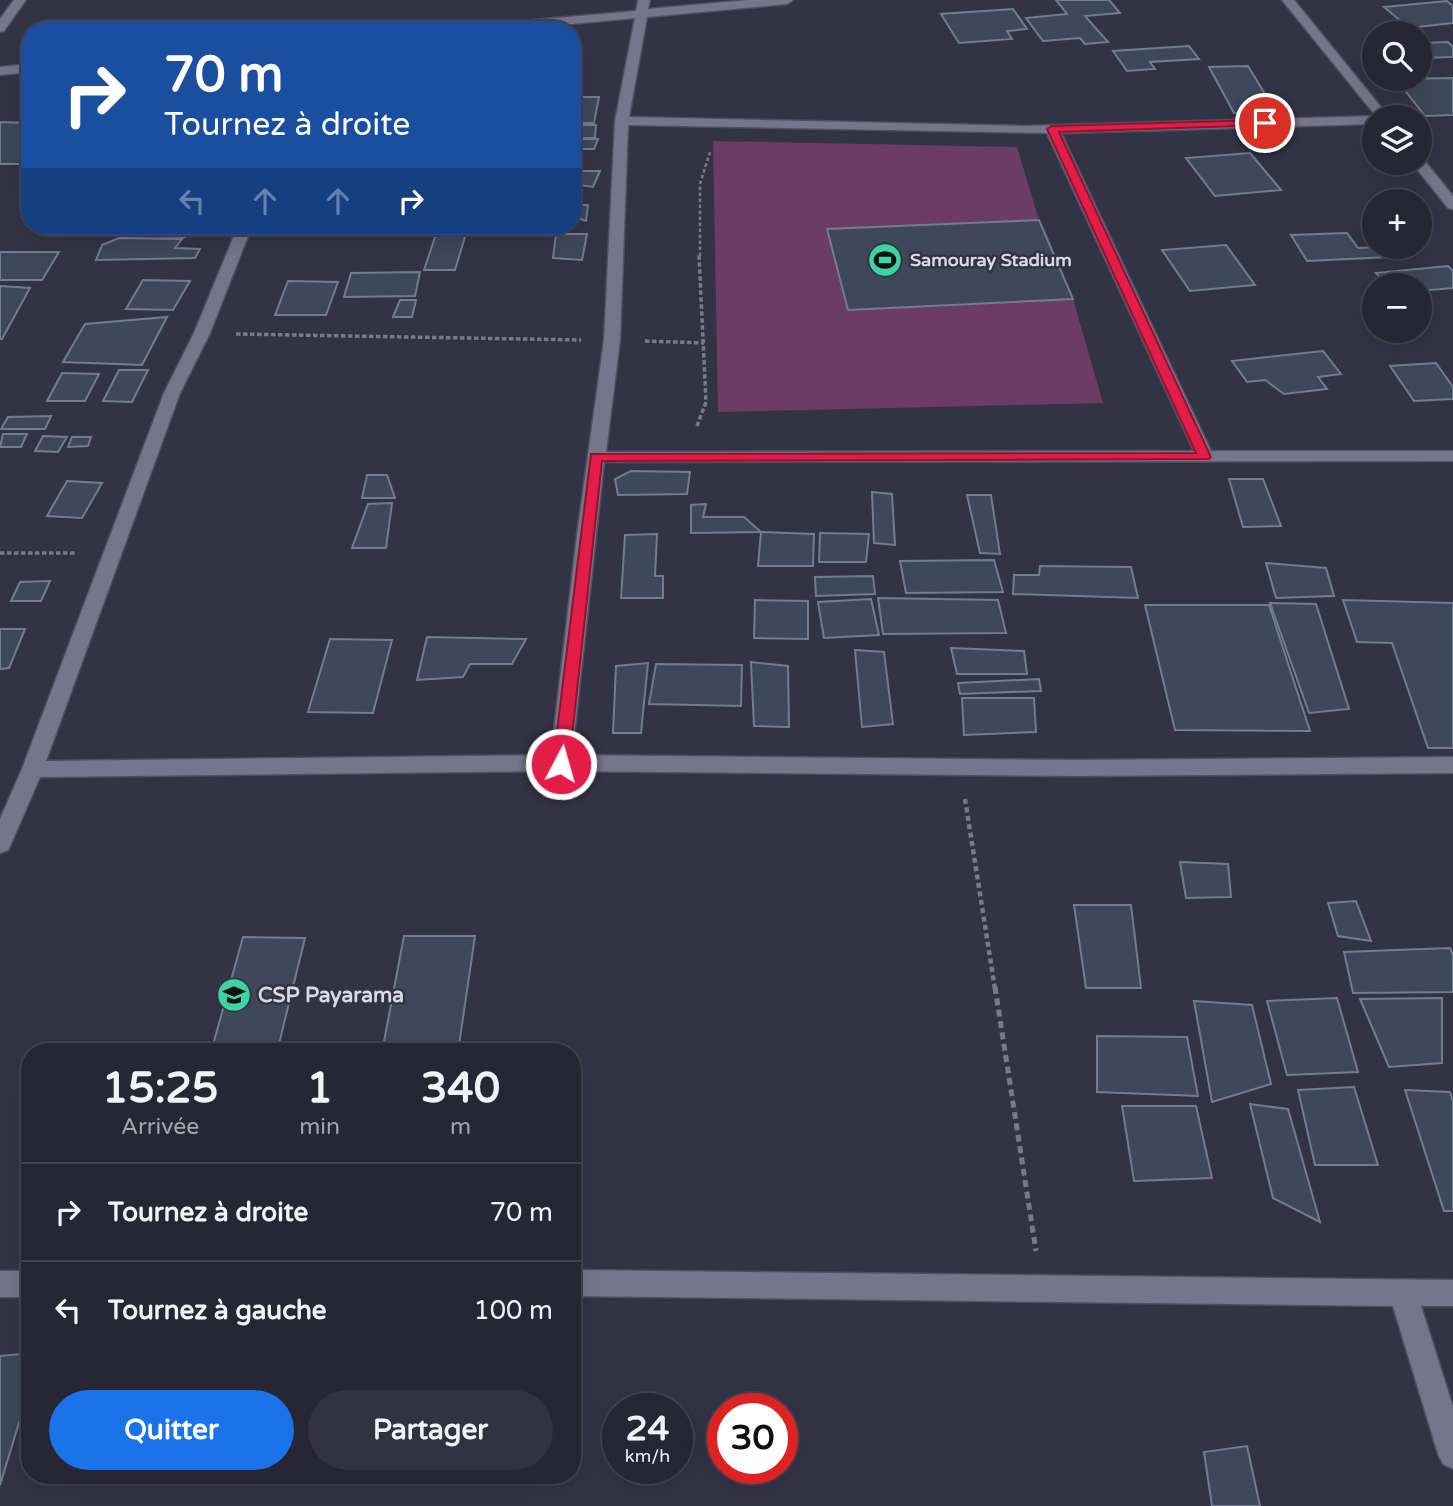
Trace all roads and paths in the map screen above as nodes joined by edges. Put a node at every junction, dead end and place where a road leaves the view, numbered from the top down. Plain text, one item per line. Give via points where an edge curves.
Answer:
1 (20, 0) edge
2 (787, 0) edge
3 (1289, 0) edge
4 (644, 6) edge
5 (533, 21) edge
6 (0, 28) edge
7 (21, 69) edge
8 (0, 71) edge
9 (1373, 105) edge
10 (1362, 120) edge
11 (622, 121) junction
12 (712, 124) junction
13 (1052, 129) junction
14 (1429, 175) edge
15 (1453, 205) edge
16 (241, 235) edge
17 (202, 333) junction
18 (612, 340) junction
19 (704, 343) junction
20 (1453, 456) edge
21 (596, 457) junction
22 (686, 457) junction
23 (1205, 457) junction
24 (0, 553) edge
25 (113, 553) junction
26 (561, 764) junction
27 (1453, 765) edge
28 (960, 767) junction
29 (33, 769) junction
30 (0, 844) edge
31 (581, 1283) edge
32 (0, 1284) edge
33 (21, 1284) edge
34 (1041, 1288) junction
35 (1403, 1292) junction
36 (1453, 1293) edge
37 (1453, 1454) edge

1 - 6 street
2 - 4 street
3 - 9 street
4 - 5 street
4 - 11 street
7 - 8 street
10 - 13 street
11 - 12 street
11 - 18 street
12 - 13 street
12 - 19 path via 698,222
13 - 23 street
14 - 15 street
16 - 17 street
17 - 18 path
17 - 25 street via 172,393
18 - 19 path
18 - 21 street
19 - 22 path via 706,402
20 - 23 street
21 - 22 street
21 - 26 street
22 - 23 street
24 - 25 path
25 - 29 street
26 - 28 street
26 - 29 street
27 - 28 street
28 - 34 path
29 - 30 street
31 - 34 street
32 - 33 street
34 - 35 street
35 - 36 street
35 - 37 street

